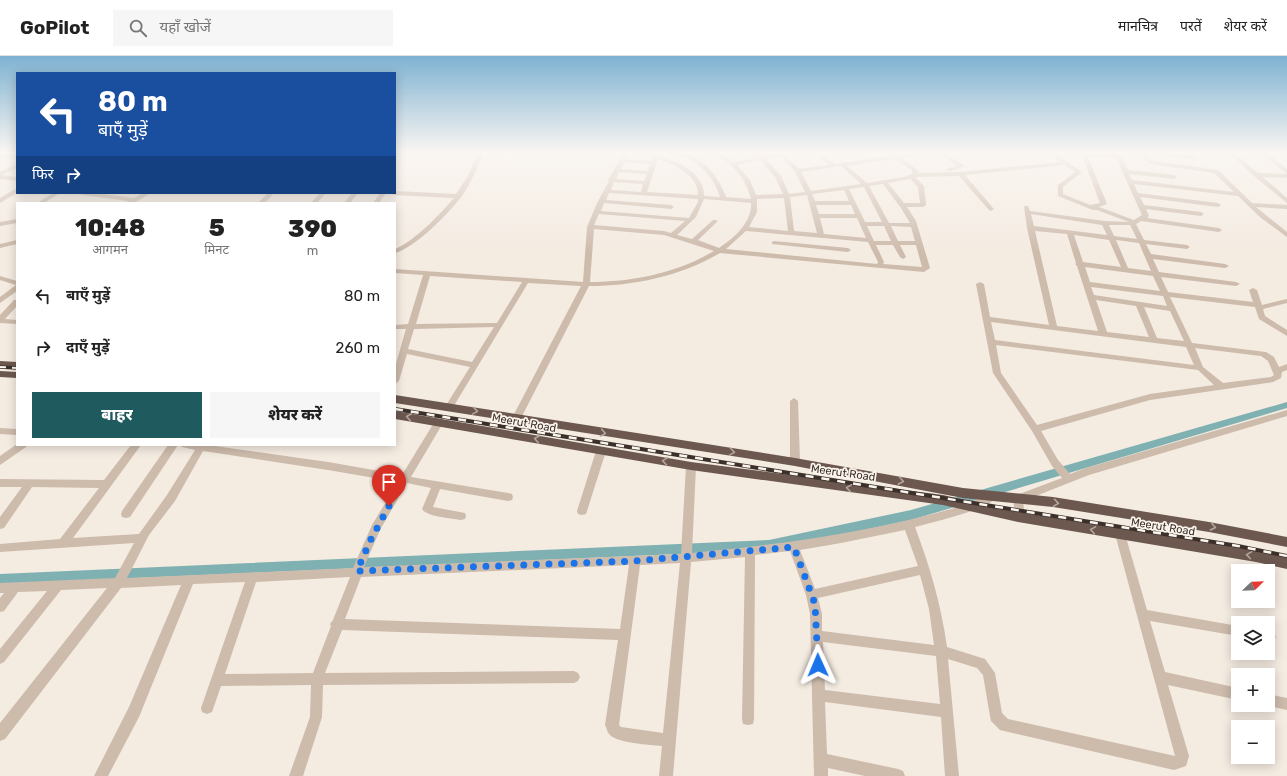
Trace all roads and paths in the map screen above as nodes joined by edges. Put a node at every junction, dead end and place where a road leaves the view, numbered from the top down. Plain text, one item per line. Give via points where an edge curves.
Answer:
1 (866, 185) edge
2 (465, 186) edge
3 (608, 186) edge
4 (646, 186) edge
5 (698, 186) edge
6 (720, 186) edge
7 (749, 186) edge
8 (783, 186) edge
9 (805, 186) edge
10 (862, 186) edge
11 (887, 186) edge
12 (921, 186) edge
13 (971, 186) edge
14 (1061, 186) edge
15 (1097, 186) edge
16 (1132, 186) edge
17 (1162, 186) edge
18 (1232, 186) edge
19 (1268, 186) edge
20 (846, 188) junction
21 (16, 191) edge
22 (606, 191) junction
23 (396, 193) edge
24 (809, 193) junction
25 (55, 194) edge
26 (107, 194) edge
27 (146, 194) edge
28 (270, 194) edge
29 (322, 194) edge
30 (354, 194) edge
31 (643, 194) junction
32 (1136, 195) junction
33 (1242, 195) junction
34 (459, 196) junction
35 (674, 196) junction
36 (787, 196) junction
37 (702, 198) junction
38 (754, 199) junction
39 (1, 200) edge
40 (724, 200) junction
41 (601, 201) junction
42 (42, 202) edge
43 (132, 202) edge
44 (262, 202) edge
45 (315, 202) edge
46 (348, 202) edge
47 (1287, 202) edge
48 (812, 203) junction
49 (854, 203) junction
50 (902, 205) junction
51 (1218, 205) dead end
52 (1252, 205) junction
53 (671, 207) junction
54 (1142, 207) junction
55 (1287, 207) edge
56 (991, 209) dead end
57 (1095, 209) junction
58 (596, 212) junction
59 (1200, 214) dead end
60 (816, 216) junction
61 (860, 216) junction
62 (670, 218) junction
63 (690, 220) junction
64 (16, 221) edge
65 (715, 221) dead end
66 (1135, 222) junction
67 (1106, 223) junction
68 (0, 224) edge
69 (864, 224) junction
70 (886, 224) junction
71 (914, 225) junction
72 (590, 228) junction
73 (1030, 228) junction
74 (745, 229) junction
75 (1219, 230) dead end
76 (791, 232) junction
77 (1070, 233) junction
78 (810, 234) junction
79 (673, 235) junction
80 (821, 235) junction
81 (1287, 235) edge
82 (848, 238) junction
83 (1113, 238) junction
84 (693, 240) junction
85 (16, 242) edge
86 (872, 242) junction
87 (1141, 242) junction
88 (774, 243) dead end
89 (896, 243) junction
90 (919, 244) junction
91 (0, 246) edge
92 (810, 247) junction
93 (1187, 247) dead end
94 (721, 250) junction
95 (848, 250) junction
96 (397, 251) edge
97 (1148, 256) junction
98 (903, 257) dead end
99 (810, 260) junction
100 (849, 263) junction
101 (1079, 264) junction
102 (879, 266) junction
103 (1225, 266) dead end
104 (1125, 270) junction
105 (396, 271) edge
106 (427, 274) junction
107 (1156, 274) junction
108 (0, 278) edge
109 (526, 281) junction
110 (16, 283) edge
111 (586, 284) junction
112 (980, 284) dead end
113 (1086, 284) junction
114 (1236, 284) dead end
115 (16, 287) edge
116 (1254, 290) dead end
117 (1167, 295) junction
118 (1091, 297) junction
119 (2, 298) edge
120 (1287, 301) edge
121 (16, 303) edge
122 (1139, 304) junction
123 (1258, 306) junction
124 (1173, 309) junction
125 (986, 319) junction
126 (0, 320) edge
127 (16, 322) edge
128 (499, 325) junction
129 (396, 327) edge
130 (411, 327) junction
131 (1054, 328) junction
132 (1286, 332) edge
133 (1102, 333) junction
134 (1154, 340) junction
135 (991, 342) junction
136 (1189, 344) junction
137 (404, 351) junction
138 (0, 364) edge
139 (475, 364) junction
140 (16, 365) edge
141 (1287, 367) edge
142 (1200, 368) junction
143 (1278, 372) junction
144 (0, 374) edge
145 (16, 375) edge
146 (396, 378) edge
147 (1221, 386) junction
148 (396, 399) edge
149 (794, 401) dead end
150 (449, 407) junction
151 (1287, 413) edge
152 (396, 415) edge
153 (517, 418) junction
154 (438, 422) junction
155 (1035, 429) junction
156 (0, 431) edge
157 (16, 432) edge
158 (22, 446) edge
159 (135, 446) edge
160 (172, 446) edge
161 (193, 446) edge
162 (201, 447) junction
163 (235, 448) edge
164 (601, 451) junction
165 (0, 461) edge
166 (795, 462) junction
167 (691, 466) junction
168 (1063, 473) junction
169 (404, 480) junction
170 (0, 483) edge
171 (30, 483) junction
172 (107, 484) junction
173 (437, 486) junction
174 (508, 497) dead end
175 (1018, 499) junction
176 (970, 502) junction
177 (582, 511) dead end
178 (126, 514) dead end
179 (461, 516) dead end
180 (1020, 517) junction
181 (0, 525) edge
182 (909, 525) junction
183 (1120, 534) junction
184 (142, 538) junction
185 (64, 542) junction
186 (1287, 542) edge
187 (794, 547) junction
188 (0, 548) edge
189 (750, 552) junction
190 (686, 556) junction
191 (635, 561) junction
192 (1287, 563) edge
193 (358, 569) junction
194 (925, 569) junction
195 (123, 576) junction
196 (252, 577) junction
197 (189, 580) junction
198 (58, 586) junction
199 (0, 588) edge
200 (14, 588) junction
201 (812, 595) junction
202 (0, 607) edge
203 (1142, 614) junction
204 (336, 624) junction
205 (1231, 630) edge
206 (625, 635) junction
207 (818, 636) junction
208 (941, 651) junction
209 (0, 658) edge
210 (574, 677) dead end
211 (1160, 677) junction
212 (317, 679) junction
213 (217, 680) junction
214 (1231, 692) edge
215 (819, 695) junction
216 (1275, 701) edge
217 (1287, 704) edge
218 (207, 708) dead end
219 (946, 710) junction
220 (748, 719) dead end
221 (0, 734) edge
222 (670, 741) junction
223 (821, 760) junction
224 (101, 776) edge
225 (296, 776) edge
226 (666, 776) edge
227 (821, 776) edge
228 (898, 776) edge
229 (952, 776) edge

1 - 70 street
2 - 34 street
3 - 22 street
4 - 31 street
5 - 37 street
6 - 40 street
7 - 38 street
8 - 36 street
9 - 24 street
10 - 20 street
11 - 50 street
12 - 50 street via 923,205
13 - 56 street
14 - 57 street via 1060,195
15 - 57 street via 1104,204 1092,206
16 - 32 street
17 - 33 street
18 - 33 street
19 - 47 street
20 - 24 street
20 - 49 street
21 - 39 street
22 - 31 street
22 - 41 street
23 - 34 street
24 - 36 street
24 - 48 street
25 - 42 street
26 - 43 street
27 - 43 street
28 - 44 street
29 - 45 street
30 - 46 street
31 - 35 street
32 - 51 street
32 - 54 street
33 - 52 street
34 - 96 street via 433,223
35 - 37 street
35 - 53 street
36 - 38 street
36 - 76 street
37 - 40 street
37 - 63 street
38 - 40 street
38 - 74 street via 754,211
41 - 53 street
41 - 58 street
48 - 49 street
48 - 60 street
49 - 61 street
50 - 71 street
52 - 55 street
52 - 81 street
53 - 62 street
54 - 59 street
54 - 66 street via 1146,217
57 - 66 street
58 - 62 street
58 - 72 street
60 - 61 street
60 - 80 street
61 - 69 street
62 - 63 street
63 - 79 street
64 - 68 street
65 - 84 street
66 - 67 street
66 - 75 street
66 - 87 street
67 - 73 street via 1026,210
67 - 83 street
69 - 70 street
69 - 86 street
70 - 71 street
70 - 89 street
71 - 90 street
72 - 79 street via 641,230
72 - 111 street
73 - 77 street
73 - 131 street
74 - 76 street
74 - 94 street
76 - 78 street
77 - 83 street
77 - 101 street
78 - 80 street
78 - 92 street
79 - 84 street
80 - 82 street
82 - 86 street
82 - 95 street
83 - 87 street
83 - 104 street
84 - 94 street
85 - 91 street
86 - 89 street
86 - 102 street via 881,262
87 - 93 street
87 - 97 street
88 - 92 street
89 - 90 street
89 - 98 street
90 - 102 street via 926,270
92 - 95 street
92 - 99 street
94 - 99 street
94 - 111 street via 659,276 615,284
95 - 100 street
97 - 103 street
97 - 107 street
99 - 100 street
100 - 102 street
101 - 104 street
101 - 113 street
104 - 107 street
105 - 106 street
106 - 109 street
106 - 130 street
107 - 114 street
107 - 117 street
108 - 110 street
109 - 111 street
109 - 128 street
111 - 153 street
112 - 125 street
113 - 117 street
113 - 118 street
115 - 119 street
116 - 123 street
117 - 123 street
117 - 124 street
118 - 122 street
118 - 133 street
120 - 123 street
121 - 126 street
122 - 124 street
122 - 134 street
123 - 132 street via 1262,317
124 - 136 street
125 - 131 street
125 - 135 street
126 - 127 street
128 - 130 street
128 - 139 street
129 - 130 street
130 - 137 street
131 - 133 street
133 - 134 street
134 - 136 street
135 - 142 street
135 - 155 street via 1000,380
136 - 142 street
136 - 143 street via 1263,354 1271,358
137 - 139 street
137 - 146 street
138 - 140 highway
139 - 150 street
141 - 143 street
142 - 147 street
143 - 147 street via 1278,376 1273,379
144 - 145 highway
147 - 155 street via 1150,397
148 - 150 highway, Meerut Road
149 - 166 street
150 -> 153 highway, Meerut Road
151 - 168 street
154 -> 152 highway, Meerut Road
153 -> 166 highway, Meerut Road
164 -> 154 highway, Meerut Road
154 - 169 street
155 - 168 street
156 - 157 street
158 - 165 street
159 - 172 street
160 - 178 street
161 - 162 street
162 - 163 street
162 - 184 street via 171,498
163 - 169 street
167 -> 164 highway, Meerut Road
164 - 177 street
166 -> 176 highway, Meerut Road
176 -> 167 highway, Meerut Road
167 - 190 street
168 - 175 street
169 - 173 street
169 - 193 street via 376,528
170 - 171 street
171 - 172 street
171 - 181 street
172 - 185 street
173 - 174 street
173 - 179 street via 427,509
175 - 176 highway, Meerut Road via 991,497
175 - 180 street
175 -> 186 highway, Meerut Road via 1053,502
176 - 180 highway, Meerut Road
176 - 182 street
183 -> 180 highway, Meerut Road
182 - 187 street
182 - 194 street
192 -> 183 highway, Meerut Road
183 - 203 street
184 - 185 street
184 - 195 street
185 - 188 street
187 - 189 street
187 - 201 street
189 - 190 street
189 - 220 street
190 - 191 street
190 - 222 street
191 - 193 street
191 - 206 street
193 - 196 street
193 - 204 street
194 - 201 street
194 - 208 street
195 - 197 street
195 - 198 street
195 - 221 street
196 - 197 street
196 - 213 street
197 - 224 street via 134,712
198 - 200 street
198 - 209 street
199 - 200 street
200 - 202 street
201 - 207 street
203 - 205 street
203 - 211 street
204 - 206 street
204 - 212 street
206 - 222 street via 612,718 614,730 626,735
207 - 208 street
207 - 215 street
208 - 211 street via 986,667 996,716 1005,725 1174,763 1181,761 1182,756
208 - 219 street
210 - 212 street
211 - 214 street
212 - 213 street
212 - 225 street via 316,717
213 - 218 street
215 - 219 street
215 - 223 street
216 - 217 street
219 - 229 street
222 - 226 street
223 - 227 street
223 - 228 street

